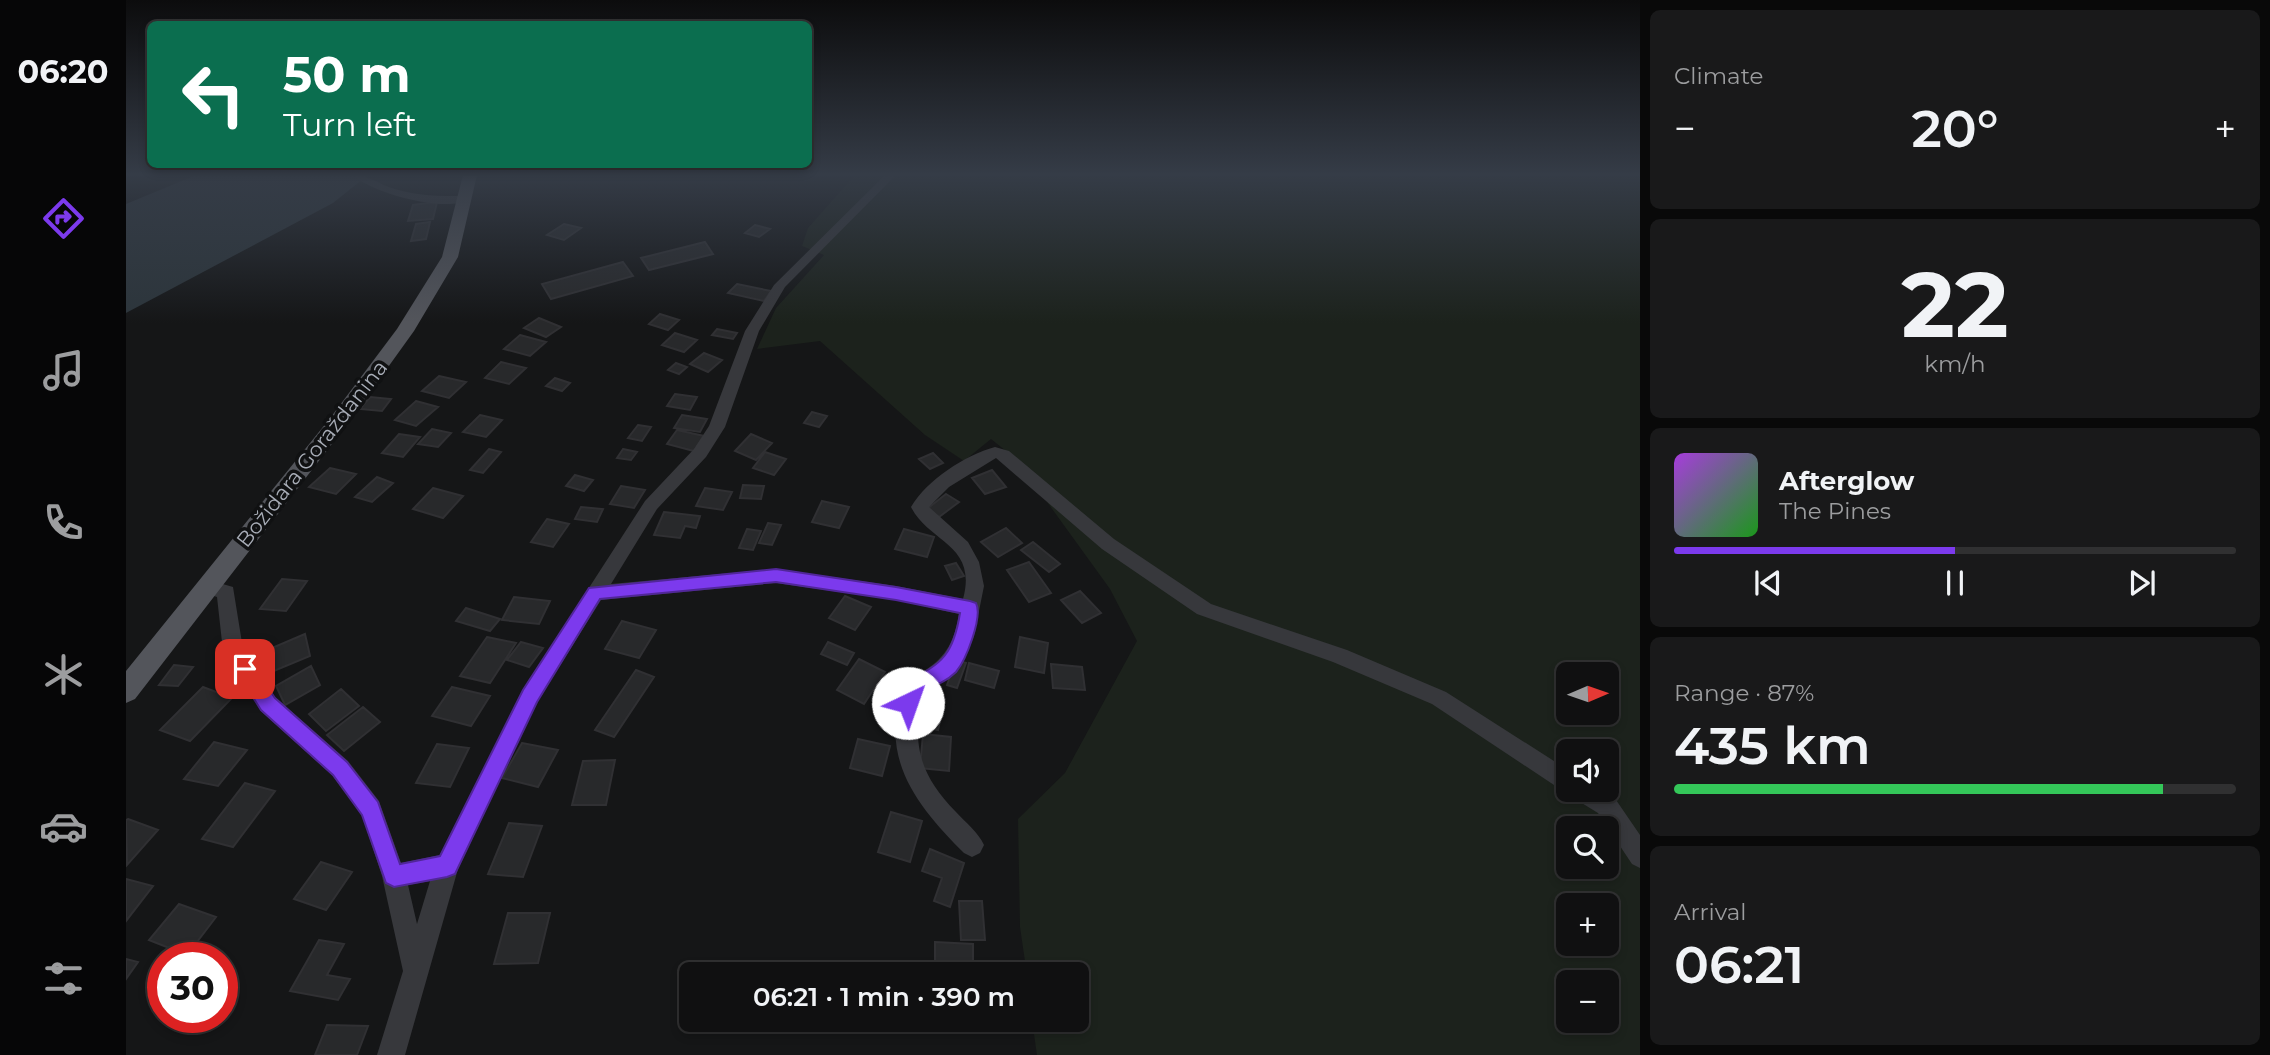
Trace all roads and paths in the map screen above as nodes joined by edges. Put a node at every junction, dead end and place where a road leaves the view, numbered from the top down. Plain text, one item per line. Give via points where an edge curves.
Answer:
1 (457, 224) edge
2 (841, 224) edge
3 (209, 587) junction
4 (595, 593) junction
5 (970, 608) junction
6 (126, 691) edge
7 (1556, 774) edge
8 (1601, 802) edge
9 (972, 845) dead end
10 (1640, 856) edge
11 (447, 866) junction
12 (394, 876) junction
13 (415, 971) junction
14 (390, 1055) edge

1 - 3 main road, Božidara Goraždanina via 450,257 405,331
2 - 4 street via 780,285 752,331 717,427 700,453 650,505
3 - 6 main road, Božidara Goraždanina
3 - 12 street via 226,592 233,651 268,704 340,768 371,809
4 - 5 street via 776,576
4 - 11 street via 530,696
5 - 7 street via 975,588 969,558 920,507 957,474 995,452 1108,544 1203,609 1340,656 1439,698
5 - 9 street via 966,632 950,665 911,692 906,755 925,795
8 - 10 street
11 - 12 street
11 - 13 street
12 - 13 street
13 - 14 street

